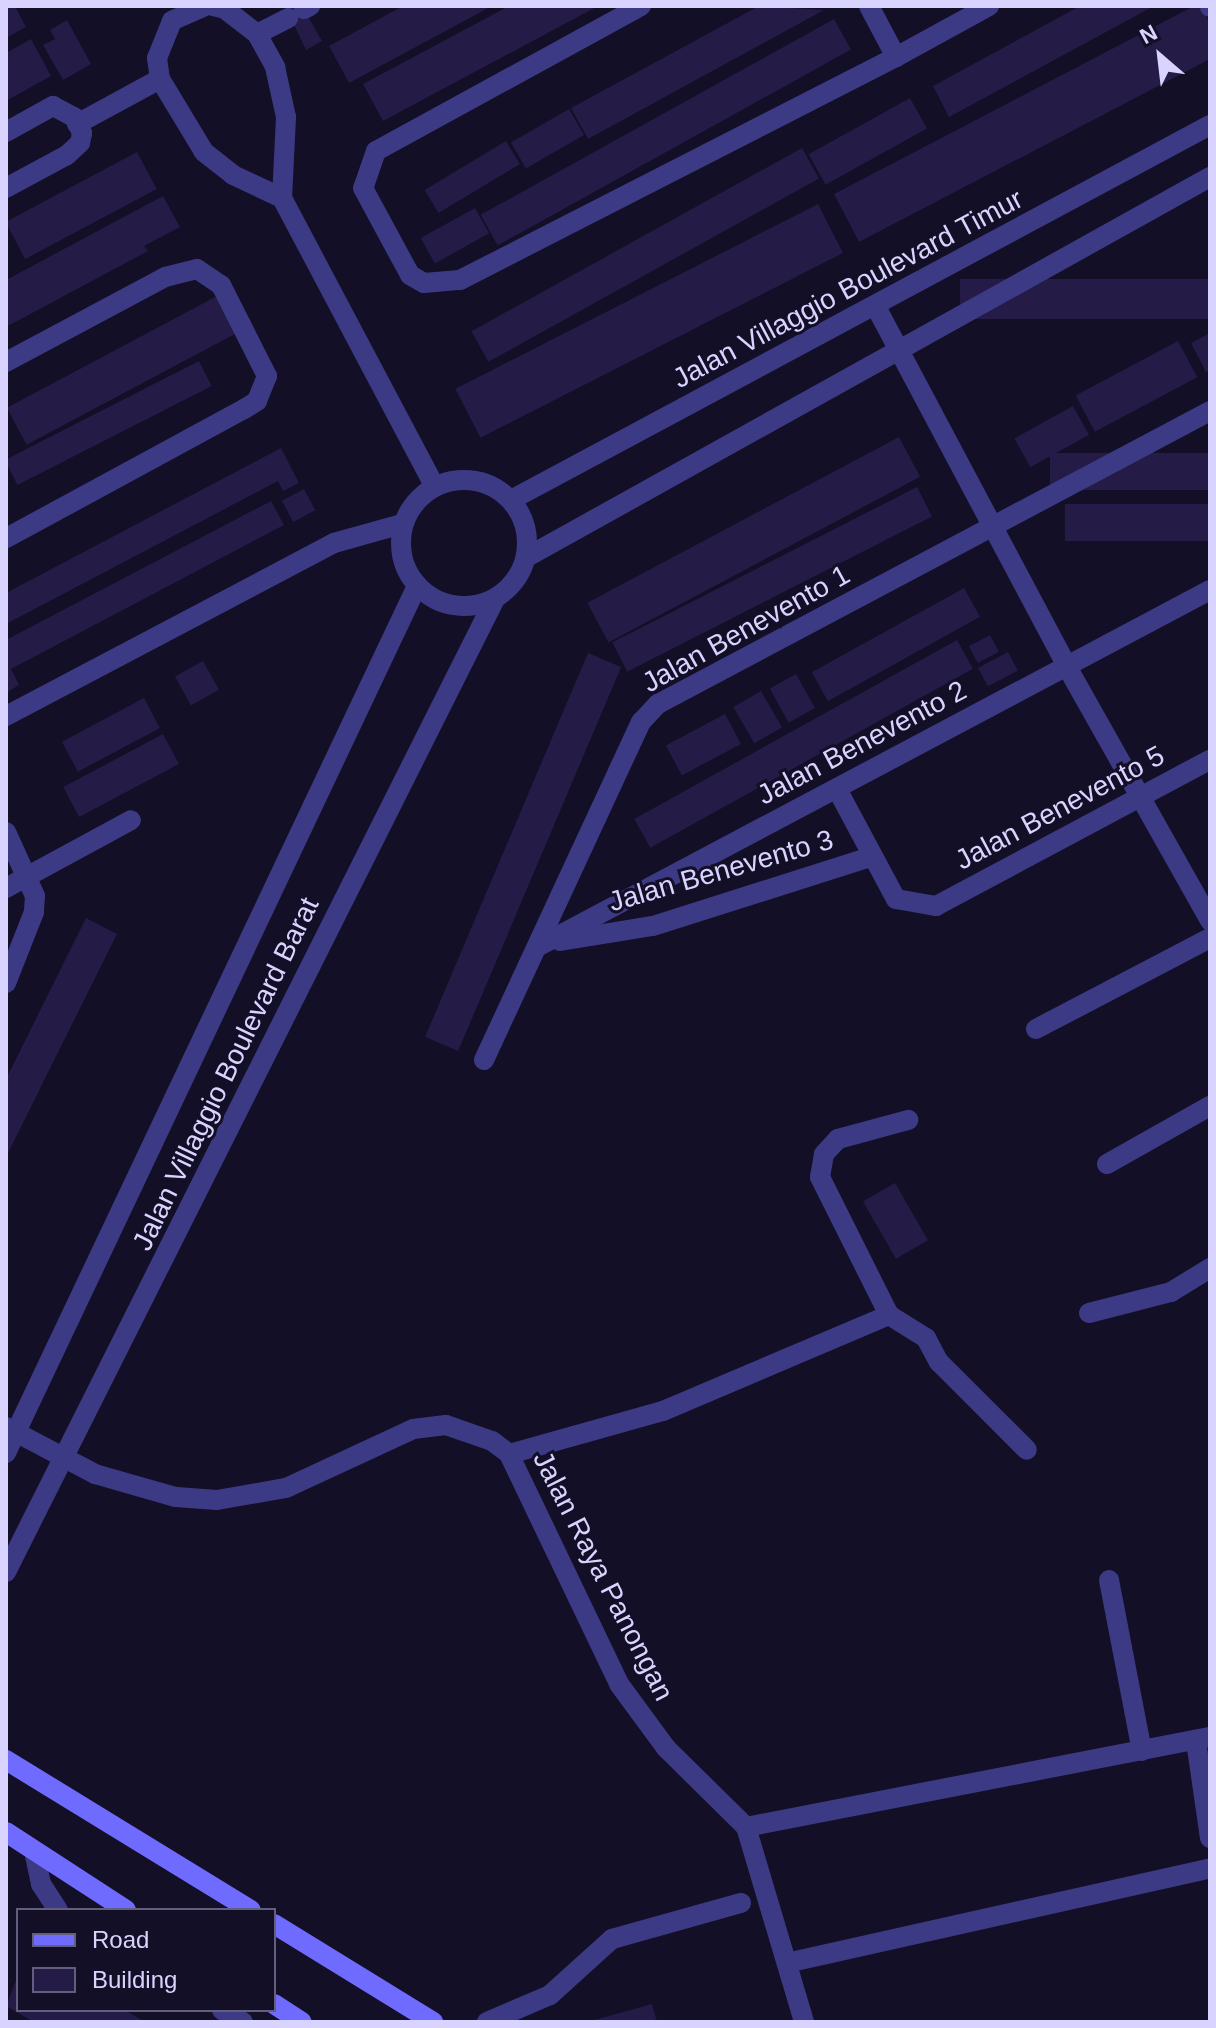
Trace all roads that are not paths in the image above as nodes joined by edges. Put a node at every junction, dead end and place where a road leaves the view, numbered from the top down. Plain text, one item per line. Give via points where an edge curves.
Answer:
1 (205, 6) edge
2 (213, 6) edge
3 (641, 6) edge
4 (869, 6) edge
5 (989, 6) edge
6 (301, 11) edge
7 (257, 34) junction
8 (896, 57) junction
9 (160, 79) junction
10 (77, 124) junction
11 (1210, 125) edge
12 (6, 132) edge
13 (1210, 177) edge
14 (6, 188) edge
15 (282, 198) junction
16 (876, 307) junction
17 (898, 348) junction
18 (6, 362) edge
19 (1210, 411) edge
20 (435, 487) junction
21 (511, 500) junction
22 (402, 524) junction
23 (994, 527) junction
24 (6, 538) edge
25 (527, 557) junction
26 (416, 588) junction
27 (1210, 590) edge
28 (494, 601) junction
29 (1066, 665) junction
30 (6, 716) edge
31 (1210, 760) edge
32 (837, 789) junction
33 (1143, 795) junction
34 (131, 820) dead end
35 (6, 832) edge
36 (870, 857) junction
37 (30, 875) junction
38 (6, 888) edge
39 (1210, 921) edge
40 (1210, 938) edge
41 (541, 945) junction
42 (6, 983) edge
43 (1036, 1029) dead end
44 (484, 1060) dead end
45 (1210, 1106) edge
46 (908, 1120) dead end
47 (1107, 1164) dead end
48 (1210, 1268) edge
49 (1089, 1313) dead end
50 (889, 1315) junction
51 (11, 1430) edge
52 (1027, 1450) dead end
53 (6, 1453) edge
54 (509, 1454) junction
55 (65, 1460) junction
56 (6, 1572) edge
57 (1109, 1580) dead end
58 (1203, 1739) edge
59 (1142, 1751) junction
60 (6, 1760) edge
61 (746, 1827) junction
62 (6, 1832) edge
63 (1210, 1838) edge
64 (34, 1851) junction
65 (1210, 1868) edge
66 (741, 1903) dead end
67 (57, 1908) edge
68 (123, 1908) edge
69 (248, 1908) edge
70 (276, 1925) edge
71 (791, 1962) junction
72 (276, 2005) edge
73 (226, 2012) edge
74 (243, 2022) edge
75 (302, 2022) edge
76 (433, 2022) edge
77 (487, 2022) edge
78 (804, 2022) edge

1 - 9 street via 172,21 157,58
2 - 7 street via 232,13
3 - 8 street via 376,151 363,188 410,275 424,283 460,280
4 - 8 street
5 - 8 street
6 - 7 street
7 - 15 street via 283,92 288,150
9 - 10 street
9 - 15 street via 204,152 233,175
10 - 12 street via 63,108 53,106
10 - 14 street via 80,143
11 - 16 street, Jalan Villaggio Boulevard Timur
13 - 17 street
15 - 20 street
16 - 17 street
16 - 21 street, Jalan Villaggio Boulevard Timur
17 - 23 street
17 - 25 street
18 - 24 street via 165,277 197,269 221,285 267,376 257,401
19 - 23 street, Jalan Benevento 1
20 - 21 street via 461,480 488,484
20 - 22 street via 414,502
21 - 25 street via 525,526
22 - 26 street via 400,558
22 - 30 street via 334,543
23 - 29 street
23 - 41 street, Jalan Benevento 1 via 658,704 641,722
25 - 28 street via 515,582
26 - 28 street via 452,607
26 - 51 street, Jalan Villaggio Boulevard Barat
27 - 29 street, Jalan Benevento 2
28 - 55 street, Jalan Villaggio Boulevard Barat
29 - 32 street, Jalan Benevento 2
29 - 33 street
31 - 33 street, Jalan Benevento 5
32 - 36 street
32 - 41 street, Jalan Benevento 2
33 - 36 street, Jalan Benevento 5 via 936,906 896,899
33 - 39 street
34 - 37 street
35 - 37 street
36 - 41 street, Jalan Benevento 3 via 653,926
37 - 38 street
37 - 42 street via 34,912
40 - 43 street
41 - 44 street, Jalan Benevento 1
45 - 47 street
46 - 50 street via 838,1139 824,1154 820,1177
48 - 49 street via 1171,1292
50 - 52 street via 926,1338 939,1362
50 - 54 street via 663,1411
51 - 53 street, Jalan Villaggio Boulevard Barat
51 - 55 street, Jalan Raya Panongan
54 - 55 street, Jalan Raya Panongan via 492,1441 446,1425 413,1429 286,1488 217,1500 138,1487
54 - 61 street, Jalan Raya Panongan via 619,1684 666,1748
55 - 56 street, Jalan Villaggio Boulevard Barat
57 - 59 street
58 - 59 street
58 - 63 street
59 - 61 street
60 - 69 main road
61 - 71 street, Jalan Raya Panongan
62 - 64 main road
64 - 67 street via 41,1884
64 - 68 main road
65 - 71 street
66 - 77 street via 612,1939 550,1995
70 - 76 main road
71 - 78 street, Jalan Raya Panongan
72 - 75 main road
73 - 74 street

